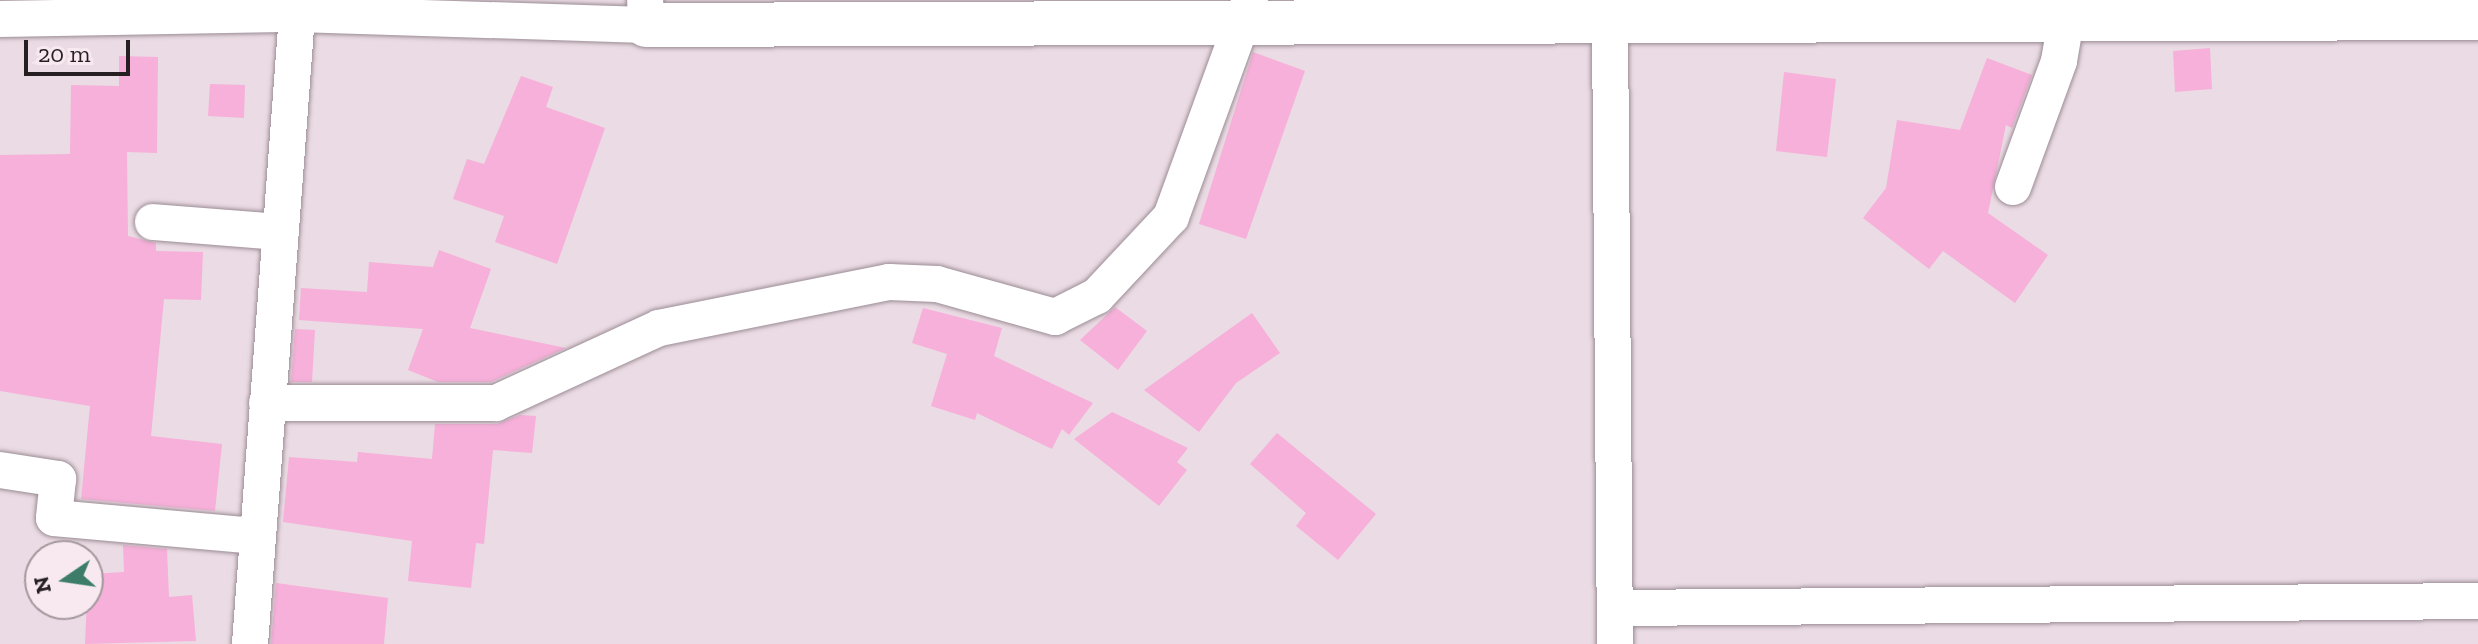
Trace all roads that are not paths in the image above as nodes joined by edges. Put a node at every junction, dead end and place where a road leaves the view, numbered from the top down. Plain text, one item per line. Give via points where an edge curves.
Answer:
1 (1243, 11) edge
2 (1805, 12) edge
3 (646, 13) edge
4 (297, 14) junction
5 (2478, 18) edge
6 (0, 19) edge
7 (2066, 20) junction
8 (1610, 25) junction
9 (2013, 187) dead end
10 (153, 222) dead end
11 (281, 232) junction
12 (267, 403) junction
13 (0, 470) edge
14 (257, 536) junction
15 (2478, 601) edge
16 (1615, 608) junction
17 (250, 644) edge
18 (1615, 644) edge

1 - 3 street
1 - 8 street
1 - 12 street via 1188,183 1171,217 1097,296 1055,317 937,284 889,282 659,328 496,403
2 - 7 street
2 - 8 street
3 - 4 street
4 - 6 street
4 - 11 street
5 - 7 street
7 - 9 street via 2059,61
8 - 16 street
10 - 11 street
11 - 12 street
12 - 14 street
13 - 14 street via 58,479 54,518
14 - 17 street
15 - 16 street
16 - 18 street

